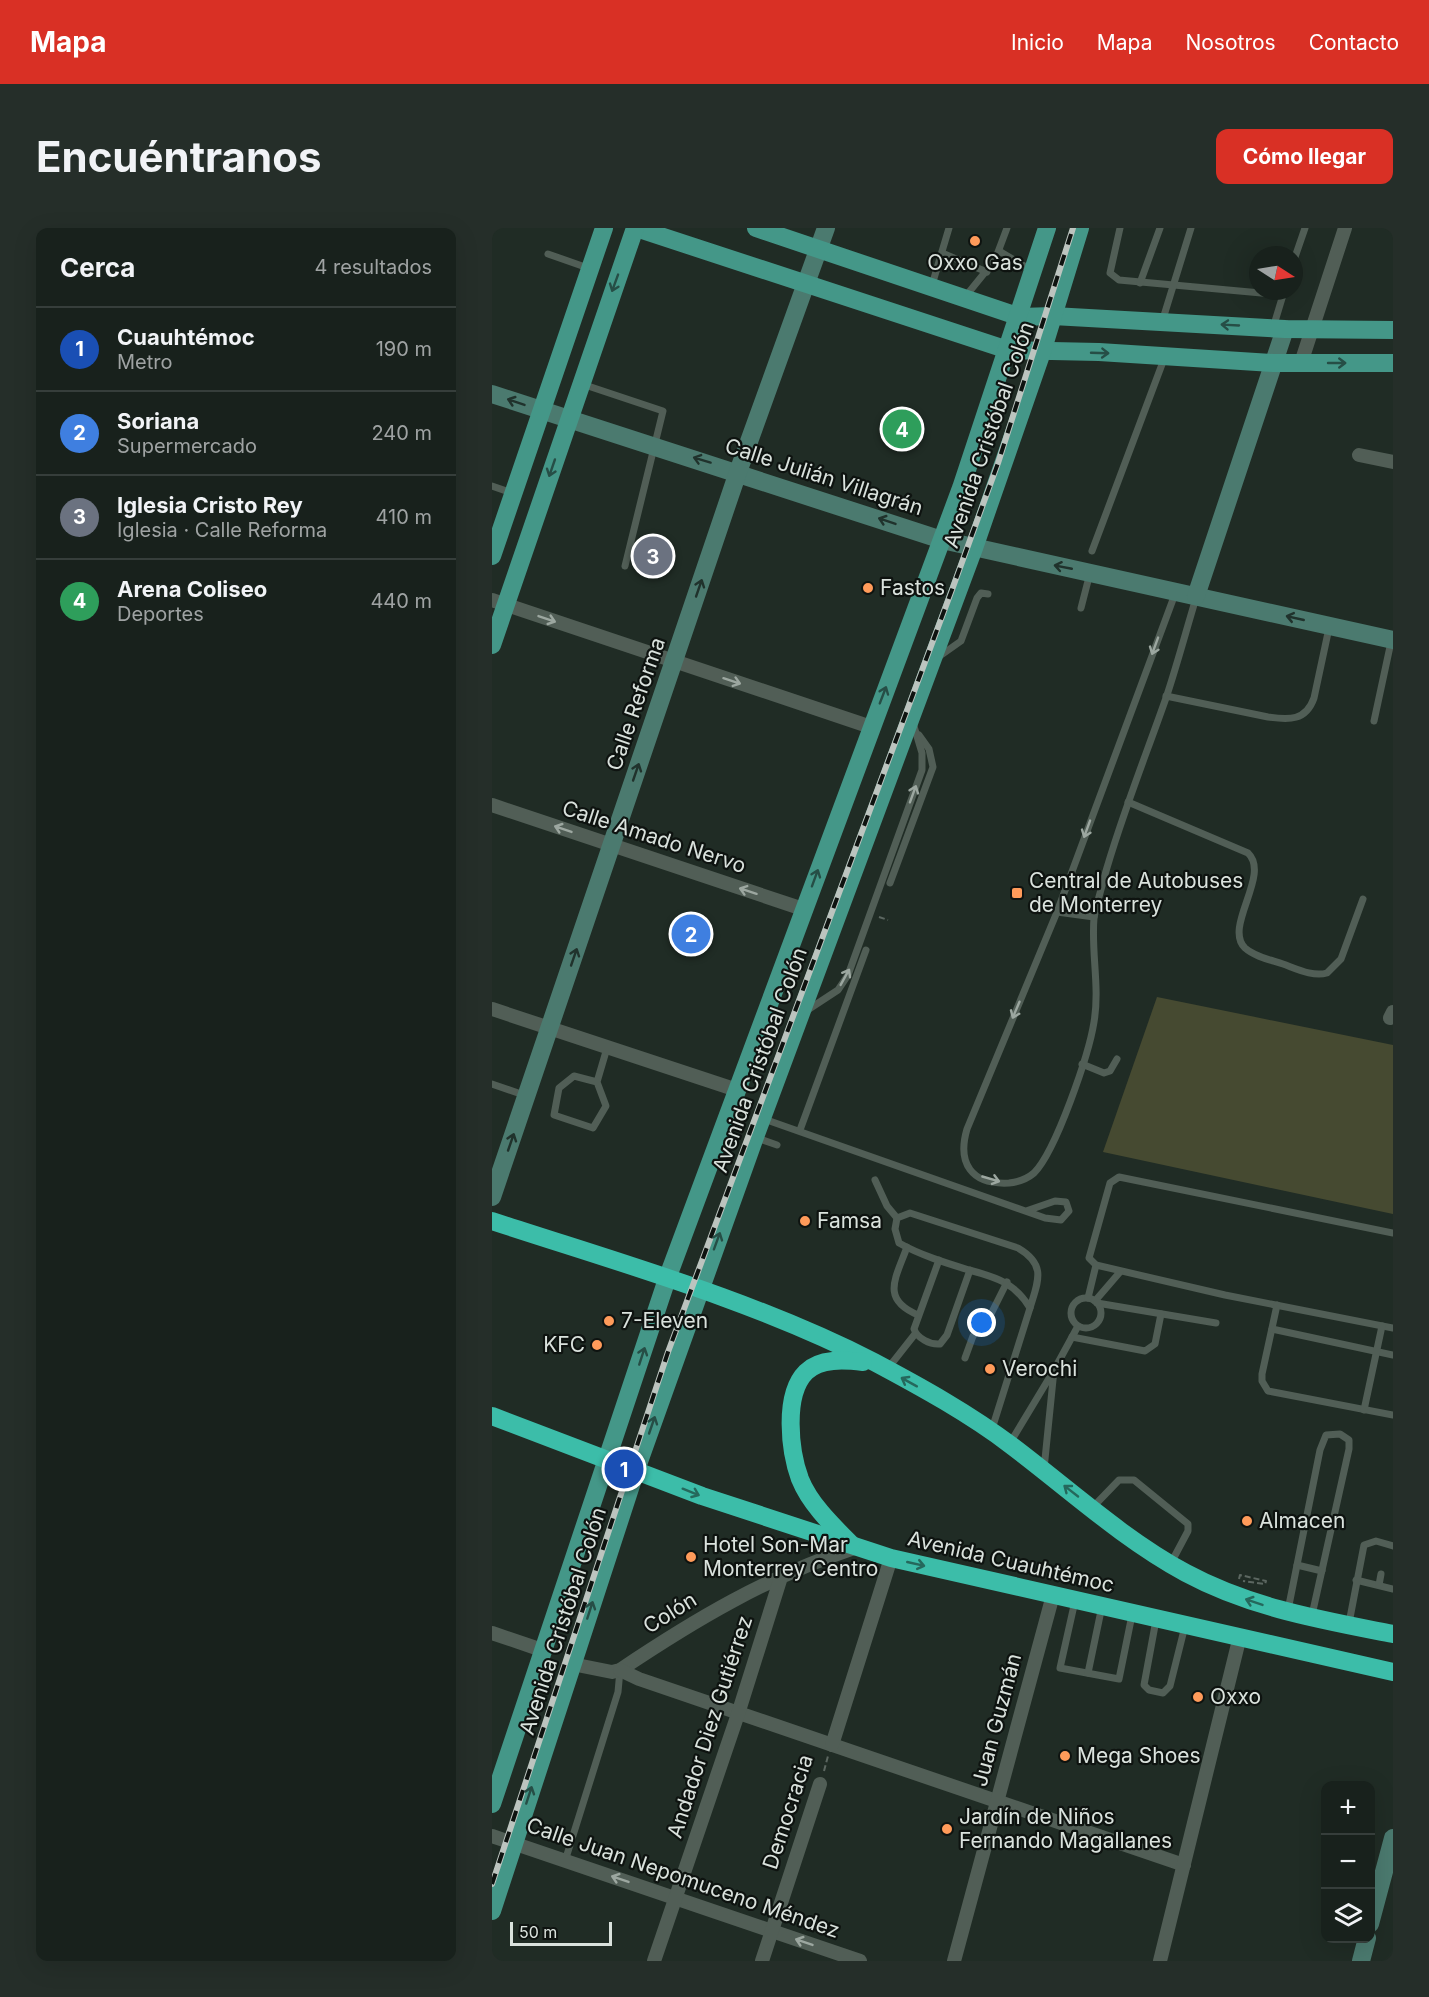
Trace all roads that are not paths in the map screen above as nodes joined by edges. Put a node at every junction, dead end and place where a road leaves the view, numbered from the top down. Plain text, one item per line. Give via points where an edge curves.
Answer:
1 (604, 228) edge
2 (636, 228) edge
3 (756, 228) edge
4 (826, 228) edge
5 (949, 228) edge
6 (1007, 228) edge
7 (1047, 228) edge
8 (1080, 228) edge
9 (1120, 228) edge
10 (1160, 228) edge
11 (1191, 228) edge
12 (1305, 228) edge
13 (1345, 228) edge
14 (1299, 246) edge
15 (819, 249) junction
16 (999, 251) junction
17 (942, 253) junction
18 (548, 254) dead end
19 (590, 268) junction
20 (987, 272) junction
21 (1033, 272) junction
22 (1140, 283) junction
23 (807, 284) junction
24 (1173, 285) junction
25 (931, 287) junction
26 (1249, 291) edge
27 (964, 298) junction
28 (1282, 300) edge
29 (1053, 316) junction
30 (1020, 317) junction
31 (1162, 322) junction
32 (1279, 328) junction
33 (1312, 329) junction
34 (1393, 330) edge
35 (1008, 350) junction
36 (1042, 352) junction
37 (1165, 356) junction
38 (1273, 363) junction
39 (1301, 363) junction
40 (1393, 363) edge
41 (580, 383) junction
42 (492, 394) edge
43 (542, 410) junction
44 (568, 420) junction
45 (656, 447) junction
46 (1359, 455) dead end
47 (1393, 462) edge
48 (738, 472) junction
49 (492, 486) edge
50 (513, 493) junction
51 (496, 526) edge
52 (942, 540) junction
53 (974, 548) junction
54 (1092, 551) dead end
55 (492, 556) edge
56 (624, 566) dead end
57 (1089, 573) junction
58 (1176, 591) junction
59 (988, 594) dead end
60 (1196, 596) junction
61 (499, 602) edge
62 (1081, 608) dead end
63 (1329, 625) junction
64 (1392, 640) edge
65 (492, 645) edge
66 (934, 659) junction
67 (675, 662) junction
68 (1166, 696) junction
69 (1374, 721) dead end
70 (914, 726) junction
71 (871, 727) junction
72 (1128, 802) junction
73 (492, 805) edge
74 (611, 845) junction
75 (890, 883) dead end
76 (1362, 899) dead end
77 (803, 909) junction
78 (1057, 912) junction
79 (1094, 917) junction
80 (866, 950) dead end
81 (492, 1009) edge
82 (801, 1014) junction
83 (549, 1029) junction
84 (607, 1048) junction
85 (1117, 1059) dead end
86 (1082, 1064) junction
87 (597, 1082) junction
88 (492, 1084) edge
89 (737, 1090) junction
90 (526, 1095) junction
91 (762, 1118) junction
92 (800, 1130) junction
93 (755, 1137) junction
94 (777, 1145) dead end
95 (875, 1180) dead end
96 (492, 1197) edge
97 (1026, 1211) junction
98 (897, 1218) junction
99 (492, 1221) edge
100 (1393, 1233) edge
101 (907, 1247) junction
102 (939, 1260) junction
103 (1096, 1265) junction
104 (970, 1270) junction
105 (1120, 1272) junction
106 (667, 1279) junction
107 (1007, 1282) junction
108 (700, 1290) junction
109 (1093, 1300) junction
110 (1277, 1305) junction
111 (1030, 1308) junction
112 (1161, 1314) junction
113 (918, 1315) junction
114 (1216, 1323) dead end
115 (1078, 1326) junction
116 (1382, 1326) junction
117 (1393, 1328) edge
118 (1272, 1329) junction
119 (915, 1334) junction
120 (1072, 1336) junction
121 (1376, 1351) junction
122 (1393, 1355) edge
123 (965, 1359) dead end
124 (881, 1366) junction
125 (1054, 1370) junction
126 (1364, 1410) junction
127 (1393, 1415) edge
128 (492, 1416) edge
129 (991, 1431) junction
130 (1010, 1444) junction
131 (607, 1460) junction
132 (636, 1470) junction
133 (1044, 1471) junction
134 (1092, 1508) junction
135 (1388, 1546) edge
136 (854, 1548) junction
137 (891, 1558) junction
138 (1170, 1564) junction
139 (1297, 1565) junction
140 (1322, 1571) junction
141 (782, 1574) junction
142 (1381, 1574) dead end
143 (1356, 1580) junction
144 (1379, 1586) junction
145 (1393, 1589) edge
146 (1053, 1595) junction
147 (1076, 1600) junction
148 (1102, 1606) junction
149 (1133, 1613) junction
150 (1288, 1613) junction
151 (1156, 1618) junction
152 (1312, 1618) junction
153 (1186, 1624) junction
154 (1349, 1625) junction
155 (492, 1633) edge
156 (1393, 1634) edge
157 (1240, 1636) junction
158 (542, 1650) junction
159 (572, 1664) junction
160 (620, 1670) junction
161 (1393, 1672) edge
162 (1088, 1673) junction
163 (738, 1714) junction
164 (832, 1745) junction
165 (820, 1784) road end
166 (997, 1800) junction
167 (492, 1804) edge
168 (492, 1836) edge
169 (1393, 1838) edge
170 (514, 1843) junction
171 (565, 1861) junction
172 (1184, 1865) junction
173 (675, 1898) junction
174 (1375, 1908) edge
175 (492, 1911) edge
176 (772, 1931) junction
177 (1366, 1943) edge
178 (654, 1961) edge
179 (762, 1961) edge
180 (860, 1961) edge
181 (954, 1961) edge
182 (1160, 1961) edge
183 (1361, 1961) edge

1 - 19 main road
2 - 23 main road
2 -> 41 main road
3 - 15 main road
4 - 15 street, Calle Reforma
5 - 17 lane
6 - 16 lane
7 - 21 main road, Avenida Cristóbal Colón
8 - 29 main road, Avenida Cristóbal Colón
9 - 22 lane via 1110,273 1119,280
10 - 22 lane
11 - 24 lane
12 - 14 lane
13 - 33 street
15 - 23 street, Calle Reforma
15 - 25 main road
16 - 20 lane
16 - 21 lane
17 - 20 lane
17 - 25 lane
18 - 19 lane
19 - 43 main road
20 - 27 lane
21 - 30 main road, Avenida Cristóbal Colón
22 - 24 lane
23 - 35 main road
23 - 48 street, Calle Reforma
24 - 26 lane
24 - 31 lane
25 - 27 main road
27 - 30 main road
28 - 32 lane
29 - 30 main road
29 - 31 main road
29 - 36 main road, Avenida Cristóbal Colón
30 - 35 main road, Avenida Cristóbal Colón
32 -> 31 main road
32 - 33 main road
32 - 38 street
33 - 34 main road
33 - 39 street
35 - 36 main road
35 - 52 main road, Avenida Cristóbal Colón
36 -> 37 main road
36 - 53 main road, Avenida Cristóbal Colón
37 - 38 main road
37 - 54 lane
38 - 39 main road
38 - 60 street
39 -> 40 main road
41 - 44 main road
41 - 45 lane via 662,409
43 -> 42 street, Calle Julián Villagrán
43 - 44 street, Calle Julián Villagrán
43 - 50 main road
44 - 45 street, Calle Julián Villagrán
44 -> 61 main road
48 -> 45 street, Calle Julián Villagrán
45 - 56 lane
46 - 47 street
52 -> 48 street, Calle Julián Villagrán
67 -> 48 street, Calle Reforma
49 - 50 lane
50 - 51 main road
51 - 55 main road
52 - 53 street, Calle Julián Villagrán
71 -> 52 main road, Avenida Cristóbal Colón
57 -> 53 street, Calle Julián Villagrán
53 - 66 main road, Avenida Cristóbal Colón
57 - 58 street, Calle Julián Villagrán
57 - 62 lane
58 - 60 street, Calle Julián Villagrán
58 -> 78 lane
59 - 66 lane via 981,593 977,598 961,641
63 -> 60 street, Calle Julián Villagrán
60 - 68 lane
61 - 65 main road
61 -> 67 street
63 - 64 street, Calle Julián Villagrán
63 - 68 lane via 1314,698 1304,715 1268,717
64 - 69 lane
66 - 70 main road, Avenida Cristóbal Colón
67 -> 71 street
74 -> 67 street, Calle Reforma
68 - 72 lane
70 - 75 lane via 929,749 933,767
70 - 82 main road, Avenida Cristóbal Colón
82 -> 70 lane via 838,990 848,975 922,770 922,753
77 -> 71 main road, Avenida Cristóbal Colón
72 - 76 lane via 1254,858 1239,939 1254,954 1314,974 1328,973 1341,959
72 - 79 lane
74 -> 73 street, Calle Amado Nervo
77 -> 74 street, Calle Amado Nervo
83 -> 74 street, Calle Reforma
77 - 89 main road, Avenida Cristóbal Colón
78 - 79 lane
78 -> 86 lane via 967,1129 962,1147 970,1170 993,1182 1008,1183 1022,1181 1034,1173 1058,1130
79 - 86 lane via 1097,996
80 - 92 lane
81 - 83 street
82 - 91 main road, Avenida Cristóbal Colón
83 - 84 street
83 - 90 street, Calle Reforma
84 - 87 lane
84 - 89 street
85 - 86 lane via 1110,1071 1104,1073
87 - 87 lane via 574,1076 559,1088 554,1115 593,1128 606,1106
88 - 90 lane
89 - 106 main road, Avenida Cristóbal Colón
96 -> 90 street, Calle Reforma
91 - 92 lane
91 - 93 main road, Avenida Cristóbal Colón
92 - 97 lane
93 - 94 lane
108 -> 93 main road, Avenida Cristóbal Colón
95 - 98 lane
97 - 97 lane via 1057,1220 1065,1219 1069,1211 1066,1202 1059,1200
98 - 101 lane via 899,1243
98 - 111 lane via 916,1214 1028,1254 1035,1260 1039,1273
99 - 106 highway
100 - 103 lane via 1119,1177 1110,1183 1089,1258
101 - 102 lane
101 - 113 lane via 894,1293 898,1304
102 - 104 lane
102 - 113 lane
103 - 105 lane
103 - 109 lane
104 - 107 lane
104 - 119 lane via 944,1340 935,1344
105 - 109 lane
105 - 110 lane
106 - 108 highway
131 -> 106 main road, Avenida Cristóbal Colón
107 - 111 lane
107 - 123 lane via 990,1316 973,1336
108 - 124 highway
132 -> 108 main road, Avenida Cristóbal Colón
109 - 112 lane
109 - 115 lane via 1078,1300 1072,1308 1072,1318
109 - 115 lane via 1101,1311 1099,1320 1092,1327
110 - 116 lane
110 - 118 lane
111 - 129 lane
112 - 114 lane
112 - 120 lane via 1155,1344 1145,1351
113 - 119 lane
115 - 120 lane
116 - 117 lane
116 - 121 lane
118 - 121 lane
118 - 126 lane via 1262,1381 1268,1391
119 - 124 lane
120 - 125 lane
121 - 122 lane
121 - 126 lane
129 -> 124 highway
124 - 136 highway via 838,1361 816,1365 805,1372 792,1403 791,1442 801,1480 821,1511
125 - 130 lane
125 - 133 lane
126 - 127 lane
128 - 131 highway, Avenida Cuauhtémoc
129 - 130 highway
130 - 133 highway
131 - 132 highway, Avenida Cuauhtémoc
131 - 158 main road, Avenida Cristóbal Colón
132 -> 136 highway, Avenida Cuauhtémoc via 702,1497
159 -> 132 main road, Avenida Cristóbal Colón
134 -> 133 highway
134 - 138 highway
134 - 138 lane via 1119,1480 1134,1480 1188,1524
135 - 143 lane via 1371,1541 1364,1545
136 - 137 highway, Avenida Cuauhtémoc
136 - 141 street, Colón
137 -> 146 highway, Avenida Cuauhtémoc
137 - 164 street
150 -> 138 highway via 1214,1587
139 - 140 lane
139 - 140 lane via 1322,1443 1328,1434 1340,1434 1349,1440 1350,1449
139 - 150 lane
140 - 152 lane
141 - 160 street, Colón via 687,1625
141 - 163 street, Andador Diez Gutiérrez
142 - 144 lane
143 - 144 lane
143 - 154 lane
144 - 145 lane
146 - 147 highway, Avenida Cuauhtémoc
146 - 166 street, Juan Guzmán
147 - 148 highway, Avenida Cuauhtémoc
147 - 162 lane via 1060,1668
148 - 149 highway, Avenida Cuauhtémoc
148 - 162 lane
149 - 151 highway, Avenida Cuauhtémoc
149 - 162 lane via 1119,1679
150 - 152 highway
151 - 153 highway, Avenida Cuauhtémoc
151 - 153 lane via 1144,1685 1163,1693 1170,1686
152 - 154 highway
153 - 157 highway, Avenida Cuauhtémoc
154 - 156 highway
155 - 158 street
157 - 161 highway, Avenida Cuauhtémoc
157 - 172 street
158 - 167 main road, Avenida Cristóbal Colón
159 - 160 street
170 -> 159 main road, Avenida Cristóbal Colón
160 - 163 street
160 - 171 lane via 618,1692
163 - 164 street
163 - 173 street, Andador Diez Gutiérrez
164 - 166 street
165 - 176 street, Democracia
166 - 172 street
166 - 181 street, Juan Guzmán
168 - 170 street, Calle Juan Nepomuceno Méndez
169 - 174 street
170 - 171 street, Calle Juan Nepomuceno Méndez
170 - 175 main road, Avenida Cristóbal Colón
173 -> 171 street, Calle Juan Nepomuceno Méndez
172 - 182 street
173 - 176 street, Calle Juan Nepomuceno Méndez
173 - 178 street, Andador Diez Gutiérrez
176 - 179 street, Democracia
180 -> 176 street, Calle Juan Nepomuceno Méndez
177 - 183 street

